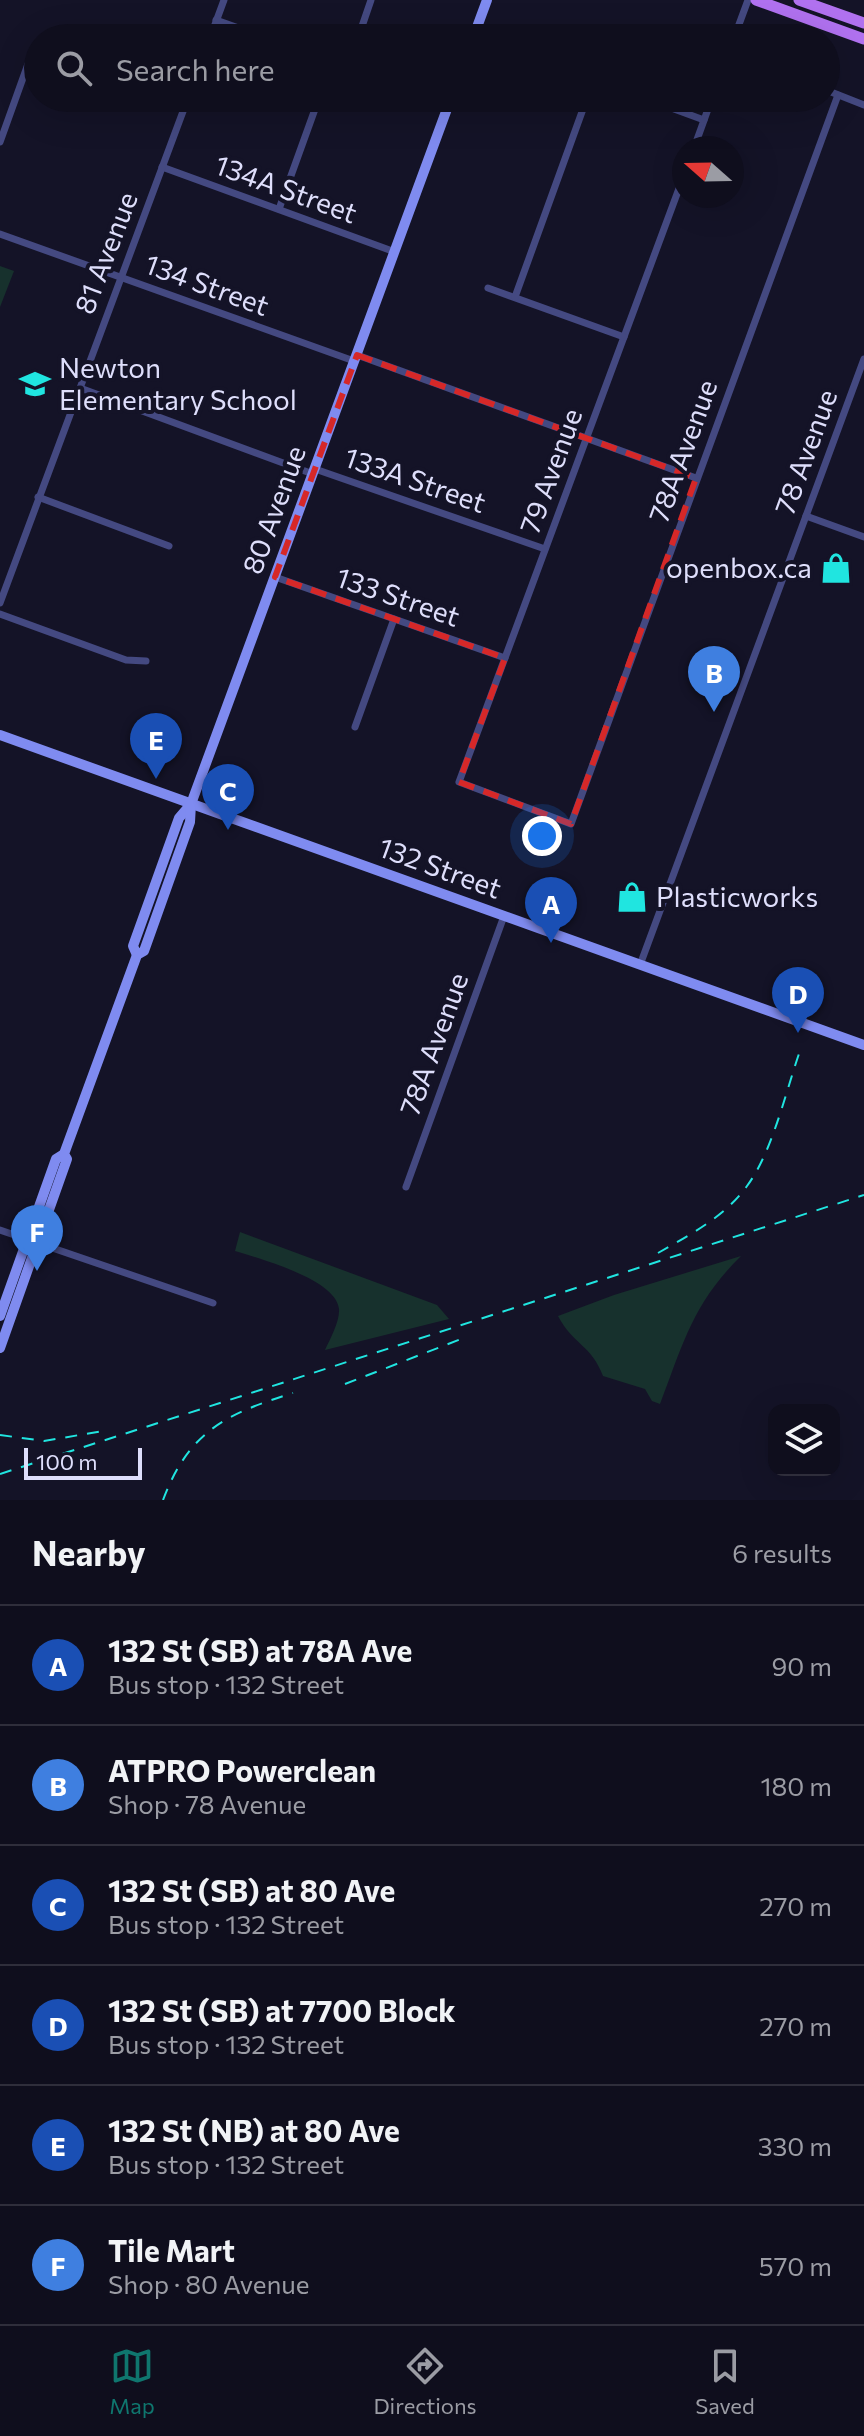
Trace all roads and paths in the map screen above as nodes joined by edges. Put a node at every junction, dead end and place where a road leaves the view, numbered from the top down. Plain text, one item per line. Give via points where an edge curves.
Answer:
1 (224, 0) edge
2 (371, 0) edge
3 (487, 0) edge
4 (748, 0) edge
5 (756, 0) edge
6 (799, 0) edge
7 (216, 20) junction
8 (864, 23) edge
9 (215, 24) edge
10 (227, 24) edge
11 (363, 24) edge
12 (478, 24) edge
13 (739, 24) edge
14 (822, 24) edge
15 (840, 30) edge
16 (864, 39) edge
17 (24, 75) edge
18 (840, 96) edge
19 (864, 105) edge
20 (183, 112) edge
21 (314, 112) edge
22 (446, 112) edge
23 (582, 112) edge
24 (682, 112) edge
25 (707, 112) edge
26 (832, 112) edge
27 (704, 120) junction
28 (698, 136) edge
29 (0, 142) edge
30 (162, 167) junction
31 (672, 207) edge
32 (279, 209) junction
33 (0, 234) edge
34 (395, 252) junction
35 (121, 277) junction
36 (488, 288) dead end
37 (515, 297) junction
38 (624, 337) junction
39 (356, 358) junction
40 (864, 359) edge
41 (80, 388) junction
42 (587, 437) junction
43 (314, 472) junction
44 (696, 478) junction
45 (38, 497) junction
46 (806, 516) junction
47 (864, 537) edge
48 (169, 546) dead end
49 (545, 549) junction
50 (275, 577) junction
51 (0, 603) edge
52 (0, 614) edge
53 (394, 619) junction
54 (505, 658) junction
55 (146, 661) dead end
56 (355, 727) dead end
57 (0, 735) edge
58 (459, 782) joint
59 (191, 804) junction
60 (504, 916) junction
61 (640, 965) junction
62 (864, 1045) edge
63 (406, 1187) dead end
64 (0, 1230) edge
65 (32, 1241) junction
66 (213, 1303) dead end
67 (0, 1316) edge
68 (0, 1348) edge

1 - 7 street
2 - 11 street
3 - 12 main road
4 - 13 street
5 - 14 main road
6 - 8 main road
7 - 9 street
7 - 10 street
15 - 16 main road
17 - 29 street
18 - 19 street
20 - 30 street, 81 Avenue
21 - 32 street
22 - 34 main road, 80 Avenue
23 - 37 street
24 - 27 street
25 - 27 street
26 - 44 street, 78A Avenue
27 - 28 street
30 - 32 street, 134A Street
30 - 35 street, 81 Avenue
31 - 38 street, 79 Avenue
32 - 34 street, 134A Street
33 - 35 street, 134 Street
34 - 39 main road, 80 Avenue
35 - 39 street, 134 Street
35 - 41 street, 81 Avenue
36 - 37 street
37 - 38 street
38 - 42 street, 79 Avenue
39 - 42 street, 134 Street
39 - 43 main road, 80 Avenue
40 - 46 street, 78 Avenue
41 - 43 street, 133A Street
41 - 45 street, 81 Avenue
42 - 44 street, 134 Street
42 - 49 street, 79 Avenue
43 - 49 street, 133A Street
43 - 50 main road, 80 Avenue
44 - 58 street, 78A Avenue via 571,824
45 - 48 street
45 - 51 street, 81 Avenue
46 - 47 street
46 - 61 street, 78 Avenue
49 - 54 street, 79 Avenue
50 - 53 street, 133 Street
50 - 59 main road, 80 Avenue
52 - 55 street via 126,660
53 - 54 street, 133 Street
53 - 56 street
54 - 58 street, 79 Avenue
57 - 59 main road, 132 Street
59 - 60 main road, 132 Street
59 - 65 main road, 80 Avenue via 179,818 133,946 137,955 64,1154 56,1159
60 - 61 main road, 132 Street
60 - 63 street, 78A Avenue
61 - 62 main road, 132 Street
64 - 65 street
65 - 66 street
65 - 67 main road, 80 Avenue
65 - 68 main road, 80 Avenue

